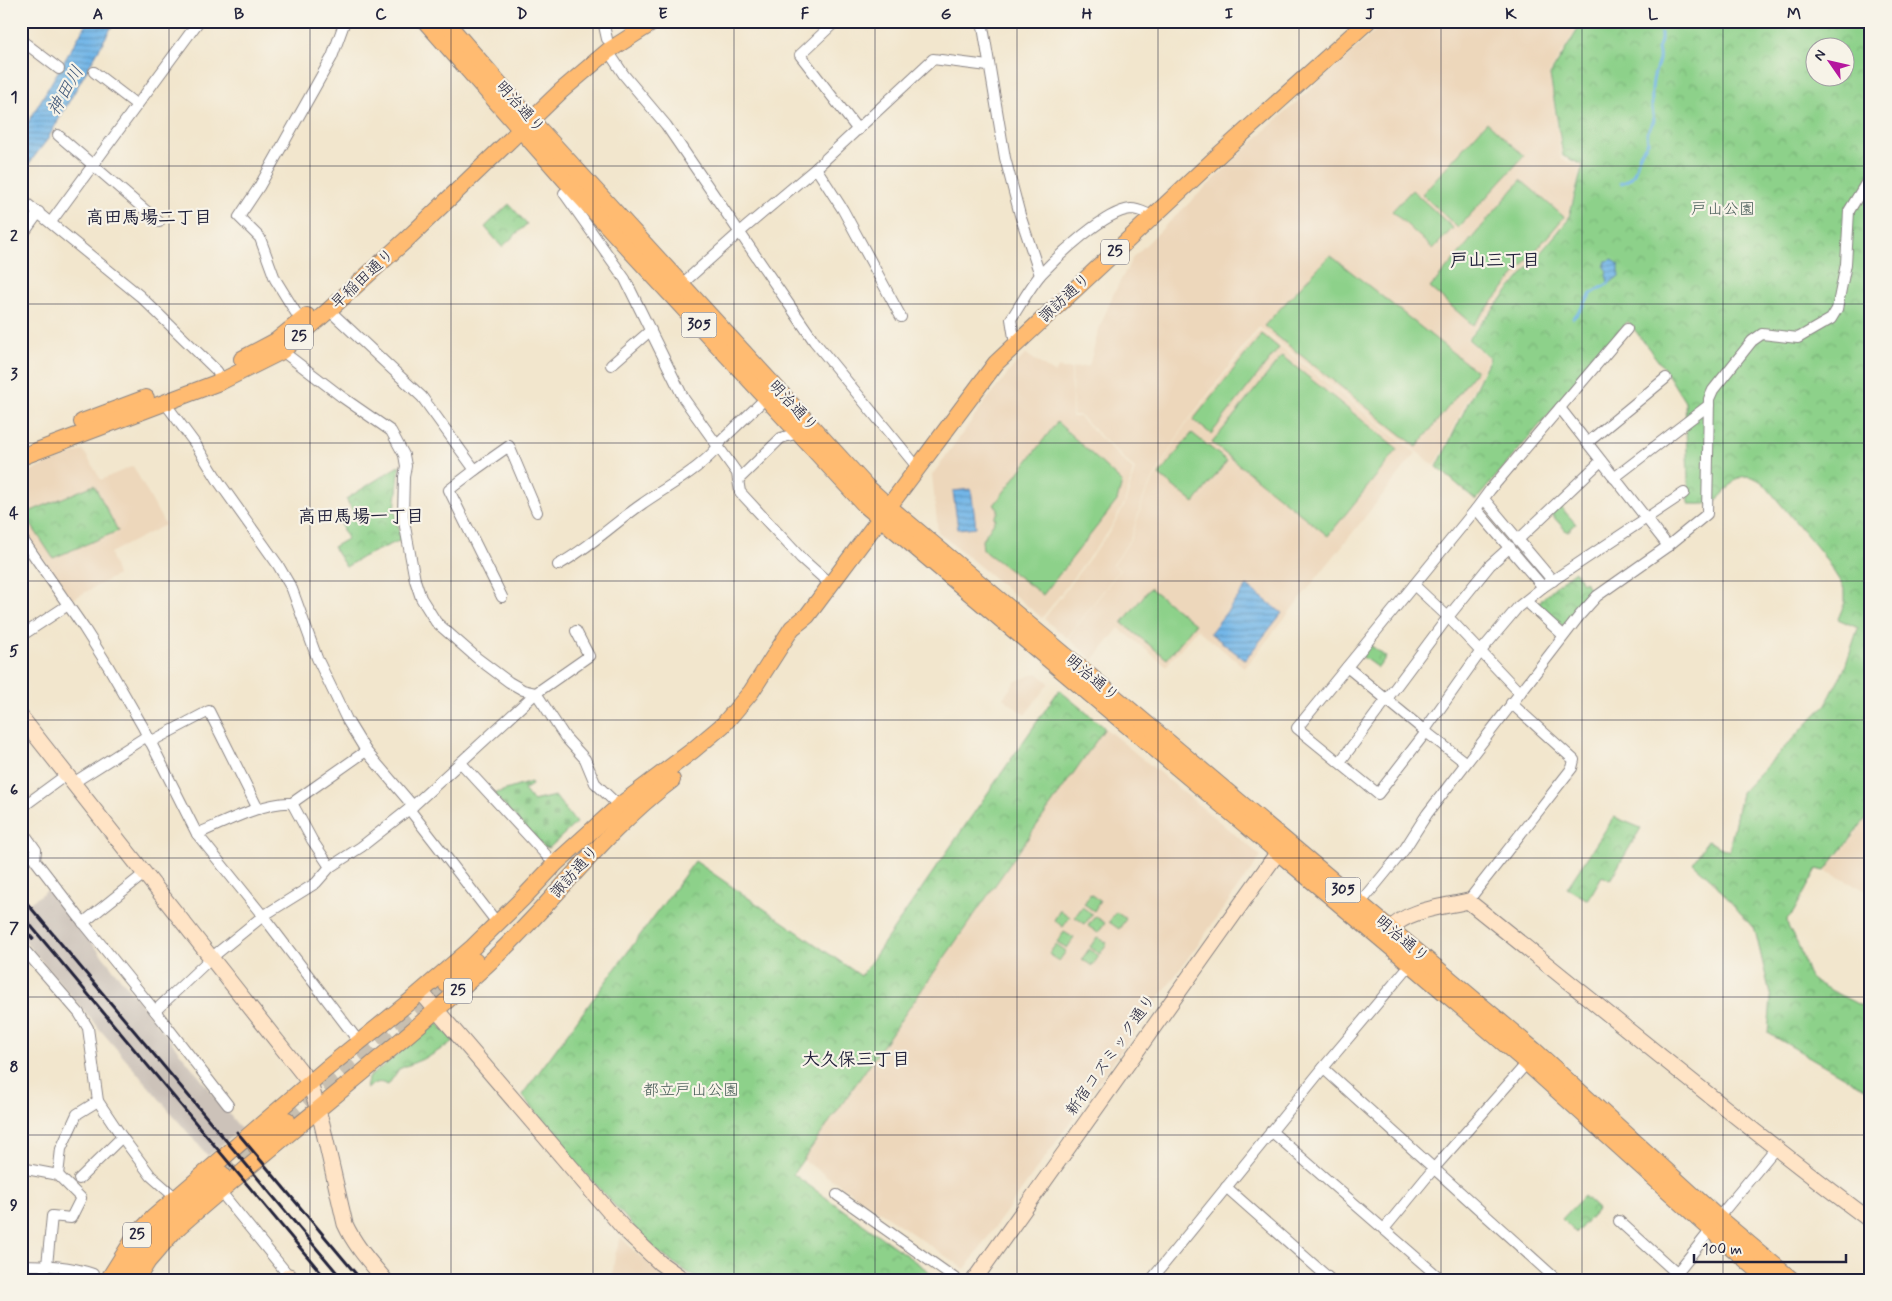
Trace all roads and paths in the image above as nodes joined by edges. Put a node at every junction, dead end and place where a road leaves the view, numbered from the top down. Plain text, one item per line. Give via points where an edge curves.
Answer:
1 (199, 21) edge
2 (346, 21) edge
3 (424, 21) edge
4 (445, 21) edge
5 (603, 21) edge
6 (636, 21) edge
7 (655, 21) edge
8 (836, 21) edge
9 (982, 21) edge
10 (1368, 21) edge
11 (21, 40) edge
12 (607, 45) junction
13 (988, 66) junction
14 (59, 69) dead end
15 (94, 72) dead end
16 (137, 105) junction
17 (523, 121) junction
18 (858, 130) junction
19 (58, 135) dead end
20 (93, 165) junction
21 (816, 168) junction
22 (1871, 175) edge
23 (564, 192) dead end
24 (21, 198) edge
25 (39, 212) junction
26 (1153, 216) junction
27 (51, 222) junction
28 (159, 222) dead end
29 (740, 232) junction
30 (21, 237) edge
31 (1040, 275) junction
32 (682, 284) junction
33 (330, 310) junction
34 (901, 317) dead end
35 (301, 321) junction
36 (1628, 329) dead end
37 (651, 330) junction
38 (1015, 344) junction
39 (282, 351) junction
40 (611, 365) dead end
41 (219, 376) junction
42 (1666, 378) dead end
43 (767, 397) junction
44 (164, 403) junction
45 (1709, 405) junction
46 (1560, 408) junction
47 (798, 433) junction
48 (1587, 443) junction
49 (21, 446) edge
50 (719, 447) junction
51 (21, 457) edge
52 (1601, 461) junction
53 (918, 468) junction
54 (475, 470) junction
55 (1614, 478) junction
56 (738, 480) junction
57 (1684, 493) dead end
58 (1484, 499) junction
59 (1476, 509) junction
60 (537, 512) dead end
61 (884, 512) junction
62 (1646, 518) junction
63 (23, 543) edge
64 (1514, 544) junction
65 (1668, 546) junction
66 (558, 565) dead end
67 (1553, 581) junction
68 (830, 584) junction
69 (1414, 585) junction
70 (1543, 587) junction
71 (502, 597) dead end
72 (1527, 602) junction
73 (68, 605) junction
74 (1448, 617) junction
75 (576, 631) dead end
76 (1563, 635) junction
77 (21, 636) edge
78 (1481, 650) junction
79 (1347, 667) junction
80 (1520, 692) junction
81 (536, 693) junction
82 (1386, 700) junction
83 (1511, 703) junction
84 (21, 717) edge
85 (1426, 732) junction
86 (149, 739) junction
87 (366, 751) junction
88 (1340, 762) junction
89 (461, 763) junction
90 (1466, 763) junction
91 (69, 779) junction
92 (292, 803) junction
93 (411, 807) junction
94 (21, 808) edge
95 (624, 808) junction
96 (258, 809) junction
97 (21, 829) edge
98 (197, 834) junction
99 (575, 845) junction
100 (1278, 852) junction
101 (585, 860) junction
102 (556, 863) junction
103 (330, 867) junction
104 (144, 874) junction
105 (537, 900) junction
106 (1468, 902) junction
107 (1356, 908) junction
108 (263, 916) junction
109 (83, 923) junction
110 (498, 924) junction
111 (1391, 929) junction
112 (21, 946) edge
113 (211, 958) junction
114 (1416, 959) junction
115 (447, 986) tunnel mouth
116 (421, 992) junction
117 (155, 1010) junction
118 (437, 1011) junction
119 (359, 1042) junction
120 (1527, 1063) junction
121 (1323, 1068) junction
122 (310, 1083) junction
123 (98, 1101) junction
124 (228, 1105) dead end
125 (318, 1110) junction
126 (287, 1120) tunnel mouth
127 (1271, 1131) junction
128 (122, 1137) junction
129 (256, 1146) tunnel mouth
130 (1775, 1149) junction
131 (1435, 1167) junction
132 (21, 1168) edge
133 (222, 1174) tunnel mouth
134 (58, 1175) junction
135 (79, 1179) dead end
136 (1226, 1187) junction
137 (220, 1191) junction
138 (837, 1195) dead end
139 (176, 1198) junction
140 (1619, 1221) dead end
141 (1871, 1221) edge
142 (1714, 1223) junction
143 (1384, 1229) junction
144 (21, 1265) edge
145 (48, 1265) junction
146 (101, 1277) edge
147 (288, 1278) edge
148 (1677, 1278) edge
149 (42, 1280) edge
150 (121, 1280) edge
151 (136, 1280) edge
152 (385, 1280) edge
153 (684, 1280) edge
154 (957, 1280) edge
155 (974, 1280) edge
156 (1150, 1280) edge
157 (1330, 1280) edge
158 (1442, 1280) edge
159 (1558, 1280) edge
160 (1769, 1280) edge
161 (1792, 1280) edge

1 - 16 street
2 - 35 street via 332,57 239,217 260,238 275,279
3 - 17 main road, 明治通り / 305
4 - 17 main road, 明治通り / 305
5 - 12 street
6 - 12 main road, 早稲田通り / 25
7 - 12 main road, 早稲田通り / 25
8 - 18 street via 800,55
9 - 13 street
10 - 26 main road, 諏訪通り / 25
11 - 14 street
12 - 17 main road, 早稲田通り / 25 via 572,67
12 - 29 street via 624,75 666,125
13 - 18 street via 933,59
13 - 31 street via 1005,158
15 - 16 street
16 - 20 street
17 - 32 main road, 明治通り / 305
17 - 33 main road, 早稲田通り / 25
17 - 35 main road, 早稲田通り / 25
17 - 43 main road, 明治通り / 305
18 - 21 street
19 - 20 street
20 - 27 street
20 - 28 street
21 - 29 street
21 - 34 street via 843,210
22 - 45 street via 1849,211 1846,264 1832,319 1798,338 1762,334 1752,340 1714,390
23 - 37 street via 625,279
24 - 25 street
25 - 27 street
25 - 30 street
26 - 31 street via 1132,209 1115,214 1078,238
26 - 38 main road, 諏訪通り / 25
27 - 41 street via 140,296
29 - 32 street
29 - 53 street via 814,341
31 - 38 street via 1011,319
32 - 61 main road, 明治通り / 305 via 867,487
33 - 39 main road, 早稲田通り / 25
33 - 54 street via 422,397
35 - 41 main road, 早稲田通り / 25 via 276,341
36 - 46 street
37 - 40 street
37 - 50 street via 684,399
38 - 53 main road, 諏訪通り / 25 via 986,374
39 - 41 main road, 早稲田通り / 25
39 - 81 street via 391,431 406,466 403,516 421,598 436,622 459,643 509,682
41 - 44 main road, 早稲田通り / 25
41 - 49 main road, 早稲田通り / 25
42 - 48 street
43 - 47 main road, 明治通り / 305
43 - 50 street via 722,440
44 - 51 main road, 早稲田通り / 25
44 - 87 street via 196,445 292,589 311,644 340,707
45 - 55 street
45 - 65 street via 1707,514
46 - 48 street
46 - 58 street
47 - 56 street via 782,438
47 - 61 main road, 明治通り / 305 via 860,499
48 - 52 street
50 - 56 street via 738,473
50 - 66 street via 578,554
52 - 55 street
52 - 64 street
53 - 61 main road, 諏訪通り / 25
54 - 60 street via 510,446
54 - 71 street via 449,490
55 - 62 street
56 - 68 street via 740,492 801,558
57 - 62 street
58 - 59 street
58 - 64 street
59 - 64 street
59 - 69 street
61 - 68 main road, 諏訪通り / 25
61 - 100 main road, 明治通り / 305
61 - 107 main road, 明治通り / 305
62 - 65 street
62 - 67 street
63 - 73 street
64 - 67 street
64 - 70 street
64 - 74 street via 1490,565
65 - 76 street via 1597,596
67 - 70 street
68 - 95 main road, 諏訪通り / 25 via 807,616 792,628 736,712
69 - 74 street
69 - 79 street
70 - 72 street
72 - 76 street
72 - 78 street via 1518,607
73 - 77 street
73 - 86 street via 108,666
74 - 78 street
74 - 82 street
75 - 81 street via 589,656
76 - 80 street
78 - 80 street
78 - 85 street
79 - 82 street
79 - 88 street via 1297,728
80 - 83 street
81 - 89 street
81 - 95 street via 565,737 585,759 595,783
82 - 85 street
82 - 88 street
83 - 90 street
83 - 106 street via 1574,760 1572,768
84 - 91 street
85 - 88 street via 1378,794
85 - 90 street
86 - 91 street
86 - 96 street via 209,711
86 - 98 street
87 - 92 street
87 - 93 street
89 - 93 street
89 - 102 street
90 - 107 street via 1404,850
91 - 94 street
91 - 104 street
92 - 96 street via 283,802
92 - 103 street
93 - 103 street
93 - 110 street
95 - 99 main road, 諏訪通り / 25
95 - 101 main road, 諏訪通り / 25
96 - 98 street
97 - 109 street via 36,850 35,860
98 - 108 street
99 - 102 main road, 諏訪通り / 25
99 - 105 main road, 25
100 - 107 main road, 明治通り / 305
100 - 155 street, 新宿コズミック通り
101 - 105 main road, 25
101 - 118 main road, 諏訪通り / 25 via 512,942
102 - 110 main road, 諏訪通り / 25
103 - 108 street via 316,883
104 - 109 street
104 - 113 street
105 - 115 main road, 25
106 - 111 street via 1406,916
106 - 130 street
107 - 111 main road, 明治通り / 305
107 - 114 main road, 明治通り / 305
108 - 113 street
108 - 119 street
109 - 117 street
110 - 116 main road, 諏訪通り / 25
111 - 114 main road, 明治通り / 305
112 - 123 street via 79,1013 88,1028
113 - 117 street
113 - 122 street
114 - 120 main road, 明治通り / 305
114 - 121 street
114 - 142 main road, 明治通り / 305 via 1534,1050
116 - 118 street
116 - 119 main road, 諏訪通り / 25
117 - 124 street
118 - 125 main road, 諏訪通り / 25
118 - 153 street via 625,1230 660,1263
119 - 122 main road, 諏訪通り / 25
120 - 131 street
120 - 142 main road, 明治通り / 305
121 - 127 street
121 - 131 street
122 - 125 street
122 - 139 main road, 25
123 - 128 street
123 - 134 street via 77,1114 61,1149
125 - 137 main road, 25
125 - 152 street via 345,1224 356,1246
126 - 129 main road
127 - 136 street
127 - 143 street
128 - 135 street
128 - 139 street via 151,1176
130 - 141 street
130 - 142 street
131 - 143 street
131 - 159 street
132 - 134 street
133 - 150 main road, 25 via 144,1246
134 - 145 street via 81,1198 71,1218 52,1216
136 - 156 street
136 - 157 street
137 - 147 street
137 - 151 main road, 25 via 174,1231
138 - 154 street
139 - 146 main road, 25 via 135,1237
140 - 148 street
142 - 148 street
142 - 160 main road, 明治通り / 305
142 - 161 main road, 明治通り / 305
143 - 158 street
144 - 145 street
145 - 146 street
145 - 149 street

